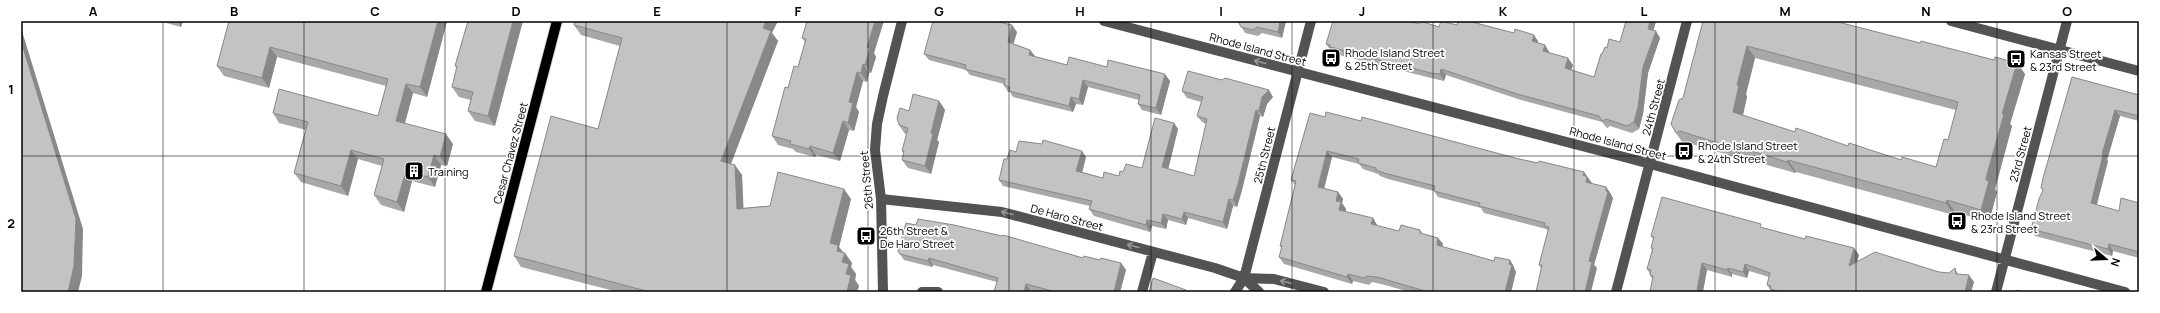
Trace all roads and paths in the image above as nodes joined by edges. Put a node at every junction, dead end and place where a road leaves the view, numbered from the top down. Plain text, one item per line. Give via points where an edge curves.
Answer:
1 (557, 21) edge
2 (902, 21) edge
3 (1104, 21) edge
4 (1311, 21) edge
5 (1688, 21) edge
6 (1951, 21) edge
7 (2067, 21) edge
8 (2060, 50) junction
9 (2139, 71) edge
10 (1297, 72) junction
11 (1650, 164) junction
12 (881, 199) junction
13 (1153, 252) junction
14 (2004, 261) junction
15 (1244, 278) junction
16 (486, 292) edge
17 (883, 292) edge
18 (922, 292) edge
19 (938, 292) edge
20 (1142, 292) edge
21 (1235, 292) edge
22 (1259, 292) edge
23 (1324, 292) edge
24 (1616, 292) edge
25 (1996, 292) edge
26 (2125, 292) edge

1 - 16 main road, Cesar Chavez Street
2 - 12 street, 26th Street via 877,124 875,150
10 -> 3 street, Rhode Island Street
4 - 10 street, 25th Street
5 - 11 street, 24th Street
6 - 8 street
7 - 8 street, 23rd Street
8 - 9 street
8 - 14 street, 23rd Street
10 - 11 street, Rhode Island Street
10 - 15 street, 25th Street
11 - 14 street, Rhode Island Street
11 - 24 street, 24th Street
13 -> 12 street, De Haro Street via 1002,212
12 - 17 street, 26th Street
13 - 15 street, De Haro Street
13 - 20 street
14 - 25 street, 23rd Street
14 - 26 street, Rhode Island Street
15 - 21 street, 25th Street
15 - 22 street, De Haro Street
23 -> 15 street, De Haro Street via 1274,280
18 - 19 street

